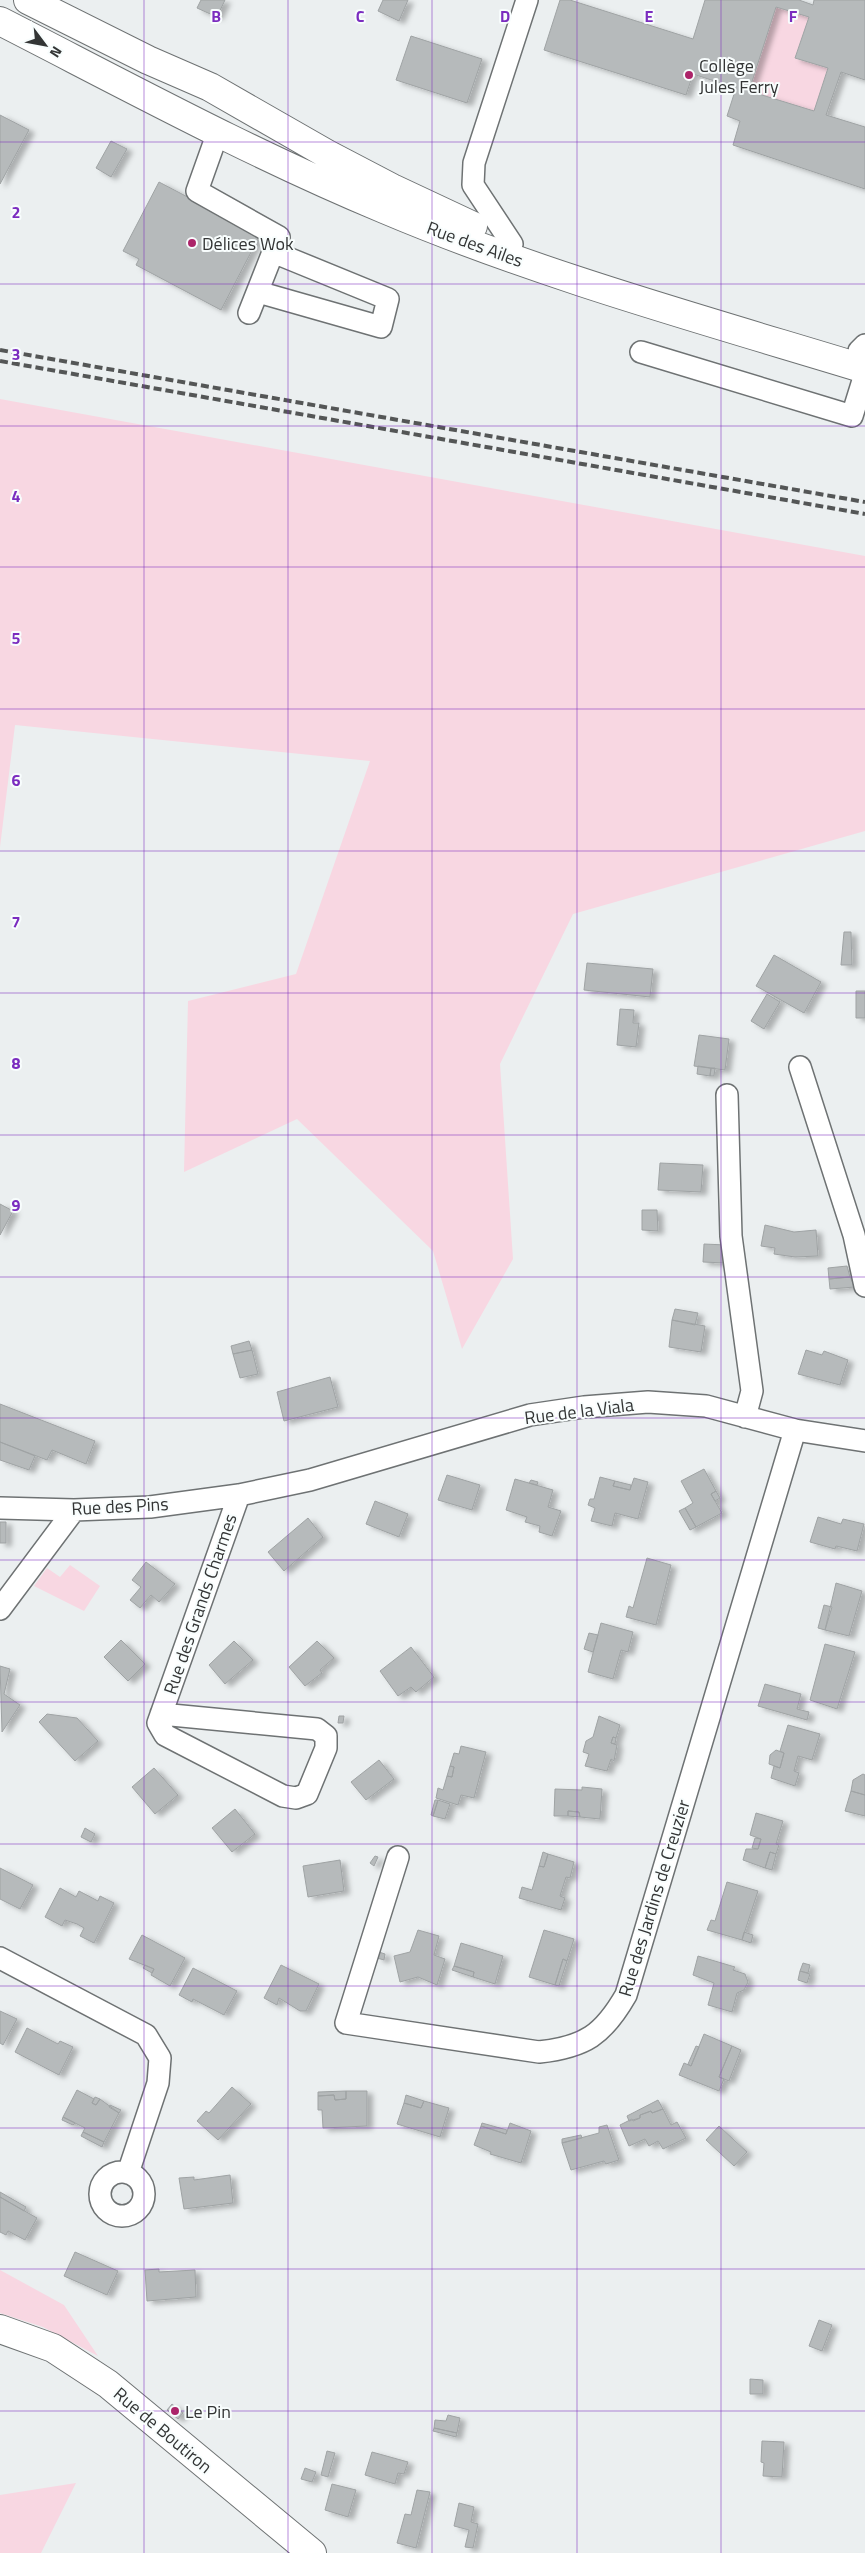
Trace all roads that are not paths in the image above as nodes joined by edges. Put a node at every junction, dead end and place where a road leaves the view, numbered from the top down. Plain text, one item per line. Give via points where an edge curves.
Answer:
1 (28, 0) edge
2 (526, 0) edge
3 (0, 21) edge
4 (218, 132) junction
5 (512, 244) junction
6 (273, 252) junction
7 (258, 292) junction
8 (249, 313) dead end
9 (641, 352) dead end
10 (864, 358) edge
11 (800, 1067) dead end
12 (727, 1095) dead end
13 (865, 1286) edge
14 (745, 1417) junction
15 (795, 1430) junction
16 (865, 1441) edge
17 (238, 1495) junction
18 (0, 1508) edge
19 (74, 1510) junction
20 (0, 1609) edge
21 (162, 1714) junction
22 (398, 1857) dead end
23 (0, 1958) edge
24 (128, 2173) dead end
25 (0, 2329) edge
26 (312, 2553) edge

1 - 5 main road, Rue des Ailes via 210,87 392,188
2 - 5 street via 474,163 473,185
3 - 4 main road, Rue des Ailes
4 - 6 street via 198,191 279,237
4 - 10 main road, Rue des Ailes via 274,161 386,210 506,256
5 - 10 main road, Rue des Ailes
6 - 7 street
6 - 7 street via 388,299 381,327
7 - 8 street
9 - 10 street via 852,416
11 - 13 street via 854,1235
12 - 14 street via 732,1236 752,1391
14 - 15 street, Rue de la Viala
14 - 17 street, Rue de la Viala via 706,1406 648,1402 530,1415 310,1480
15 - 16 street, Rue de la Viala
15 - 22 street, Rue des Jardins de Creuzier via 626,1995 613,2018 590,2038 567,2049 539,2052 346,2023
17 - 19 street, Rue des Pins via 150,1507
17 - 21 street, Rue des Grands Charmes
18 - 19 street, Rue des Pins
19 - 20 street
21 - 21 street, Rue des Grands Charmes via 158,1723 165,1735 283,1796 296,1798 307,1794 326,1748 326,1736 317,1730
23 - 24 street via 146,2035 160,2058 158,2083
25 - 26 main road, Rue de Boutiron via 53,2348 108,2384

